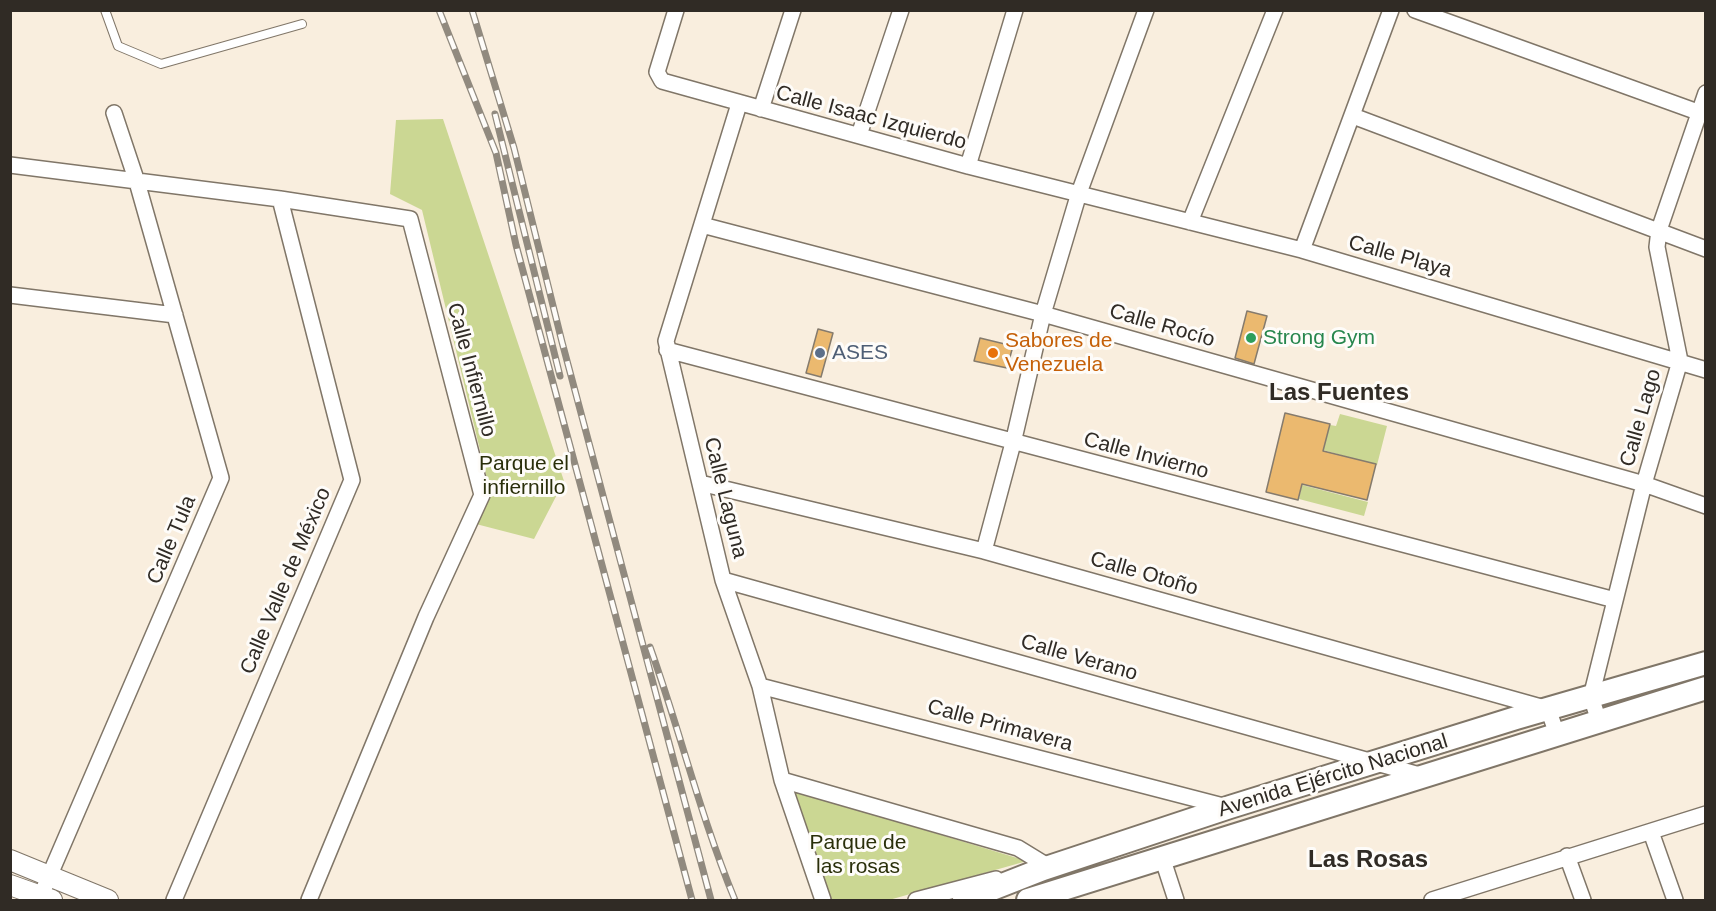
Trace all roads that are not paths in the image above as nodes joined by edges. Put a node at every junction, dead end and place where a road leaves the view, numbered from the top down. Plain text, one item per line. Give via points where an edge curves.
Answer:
1 (105, 10) edge
2 (676, 10) edge
3 (793, 10) edge
4 (901, 10) edge
5 (1015, 10) edge
6 (1146, 10) edge
7 (1275, 10) edge
8 (1391, 10) edge
9 (1415, 10) edge
10 (302, 24) dead end
11 (1706, 93) edge
12 (739, 104) junction
13 (761, 109) junction
14 (114, 113) dead end
15 (1702, 114) edge
16 (1353, 116) junction
17 (859, 135) junction
18 (10, 165) edge
19 (968, 166) junction
20 (137, 182) junction
21 (1079, 194) junction
22 (280, 199) junction
23 (1190, 222) junction
24 (702, 225) junction
25 (1659, 230) junction
26 (1706, 249) edge
27 (1302, 250) junction
28 (10, 295) edge
29 (1043, 314) junction
30 (175, 315) junction
31 (667, 350) junction
32 (1680, 361) junction
33 (1706, 370) edge
34 (1013, 443) junction
35 (700, 483) junction
36 (1644, 484) junction
37 (1706, 506) edge
38 (984, 552) junction
39 (723, 580) junction
40 (1615, 600) junction
41 (1706, 663) edge
42 (760, 686) junction
43 (1706, 688) edge
44 (1591, 697) junction
45 (1548, 709) junction
46 (1599, 721) junction
47 (1557, 734) junction
48 (1378, 763) junction
49 (1424, 776) junction
50 (782, 780) junction
51 (1230, 807) junction
52 (1706, 814) edge
53 (1651, 832) junction
54 (1567, 856) junction
55 (1162, 857) junction
56 (10, 860) edge
57 (1046, 868) junction
58 (50, 875) junction
59 (10, 885) edge
60 (44, 899) edge
61 (1036, 899) edge
62 (108, 900) edge
63 (174, 900) edge
64 (309, 900) edge
65 (823, 900) edge
66 (916, 900) edge
67 (964, 900) edge
68 (1176, 900) edge
69 (1432, 900) edge
70 (1582, 900) edge
71 (1675, 900) edge

1 - 10 lane via 118,46 161,64
2 - 12 street, Calle Isaac Izquierdo via 657,72 662,81
3 - 13 street
4 - 17 street
5 - 19 street
6 - 21 street
7 - 23 street
8 - 16 street
9 - 15 street
11 - 15 street, Calle Lago
12 - 13 street, Calle Isaac Izquierdo
12 - 24 street, Calle Laguna
13 - 17 street, Calle Isaac Izquierdo
14 - 20 street, Calle Tula
15 - 25 street, Calle Lago
16 - 25 street
16 - 27 street
17 - 19 street, Calle Isaac Izquierdo
18 - 20 street, Calle Infiernillo
19 - 21 street, Calle Isaac Izquierdo
20 - 22 street, Calle Infiernillo
20 - 30 street, Calle Tula
21 - 23 street, Calle Playa
21 - 29 street
22 - 63 street, Calle Valle de México via 352,480
22 - 64 street, Calle Infiernillo via 410,219 482,495 426,618
23 - 27 street, Calle Playa
24 - 29 street, Calle Rocío
24 - 31 street, Calle Laguna via 666,341
25 - 26 street
25 - 32 street, Calle Lago via 1657,247
27 - 32 street, Calle Playa
28 - 30 street
29 - 34 street
29 - 36 street, Calle Rocío
30 - 58 street, Calle Tula via 221,478
31 - 34 street, Calle Invierno
31 - 35 street, Calle Laguna
32 - 33 street, Calle Playa
32 - 36 street, Calle Lago
34 - 38 street
34 - 40 street, Calle Invierno
35 - 38 street, Calle Otoño
35 - 39 street, Calle Laguna
36 - 37 street, Calle Rocío
36 - 40 street, Calle Lago
38 - 45 street, Calle Otoño
39 - 42 street, Calle Laguna
39 - 48 street, Calle Verano
40 - 44 street, Calle Lago
41 - 44 main road, Avenida Ejército Nacional
42 - 50 street, Calle Laguna
42 - 51 street, Calle Primavera
43 - 46 main road, Avenida Ejército Nacional
44 - 45 main road, Avenida Ejército Nacional
44 - 46 street
45 - 47 street
45 - 48 main road, Avenida Ejército Nacional
46 - 47 main road, Avenida Ejército Nacional
47 - 49 main road, Avenida Ejército Nacional
48 - 49 street, Calle Verano
48 - 51 main road, Avenida Ejército Nacional
49 - 55 main road, Avenida Ejército Nacional
50 - 57 street via 1018,848
50 - 65 street, Calle Laguna
51 - 57 main road, Avenida Ejército Nacional
52 - 53 street
53 - 54 street
53 - 71 street
54 - 69 street
54 - 70 street
55 - 61 main road, Avenida Ejército Nacional
55 - 68 street
56 - 58 street
57 - 66 street
57 - 67 main road, Avenida Ejército Nacional
58 - 60 street, Calle Tula
58 - 62 street
59 - 60 street

